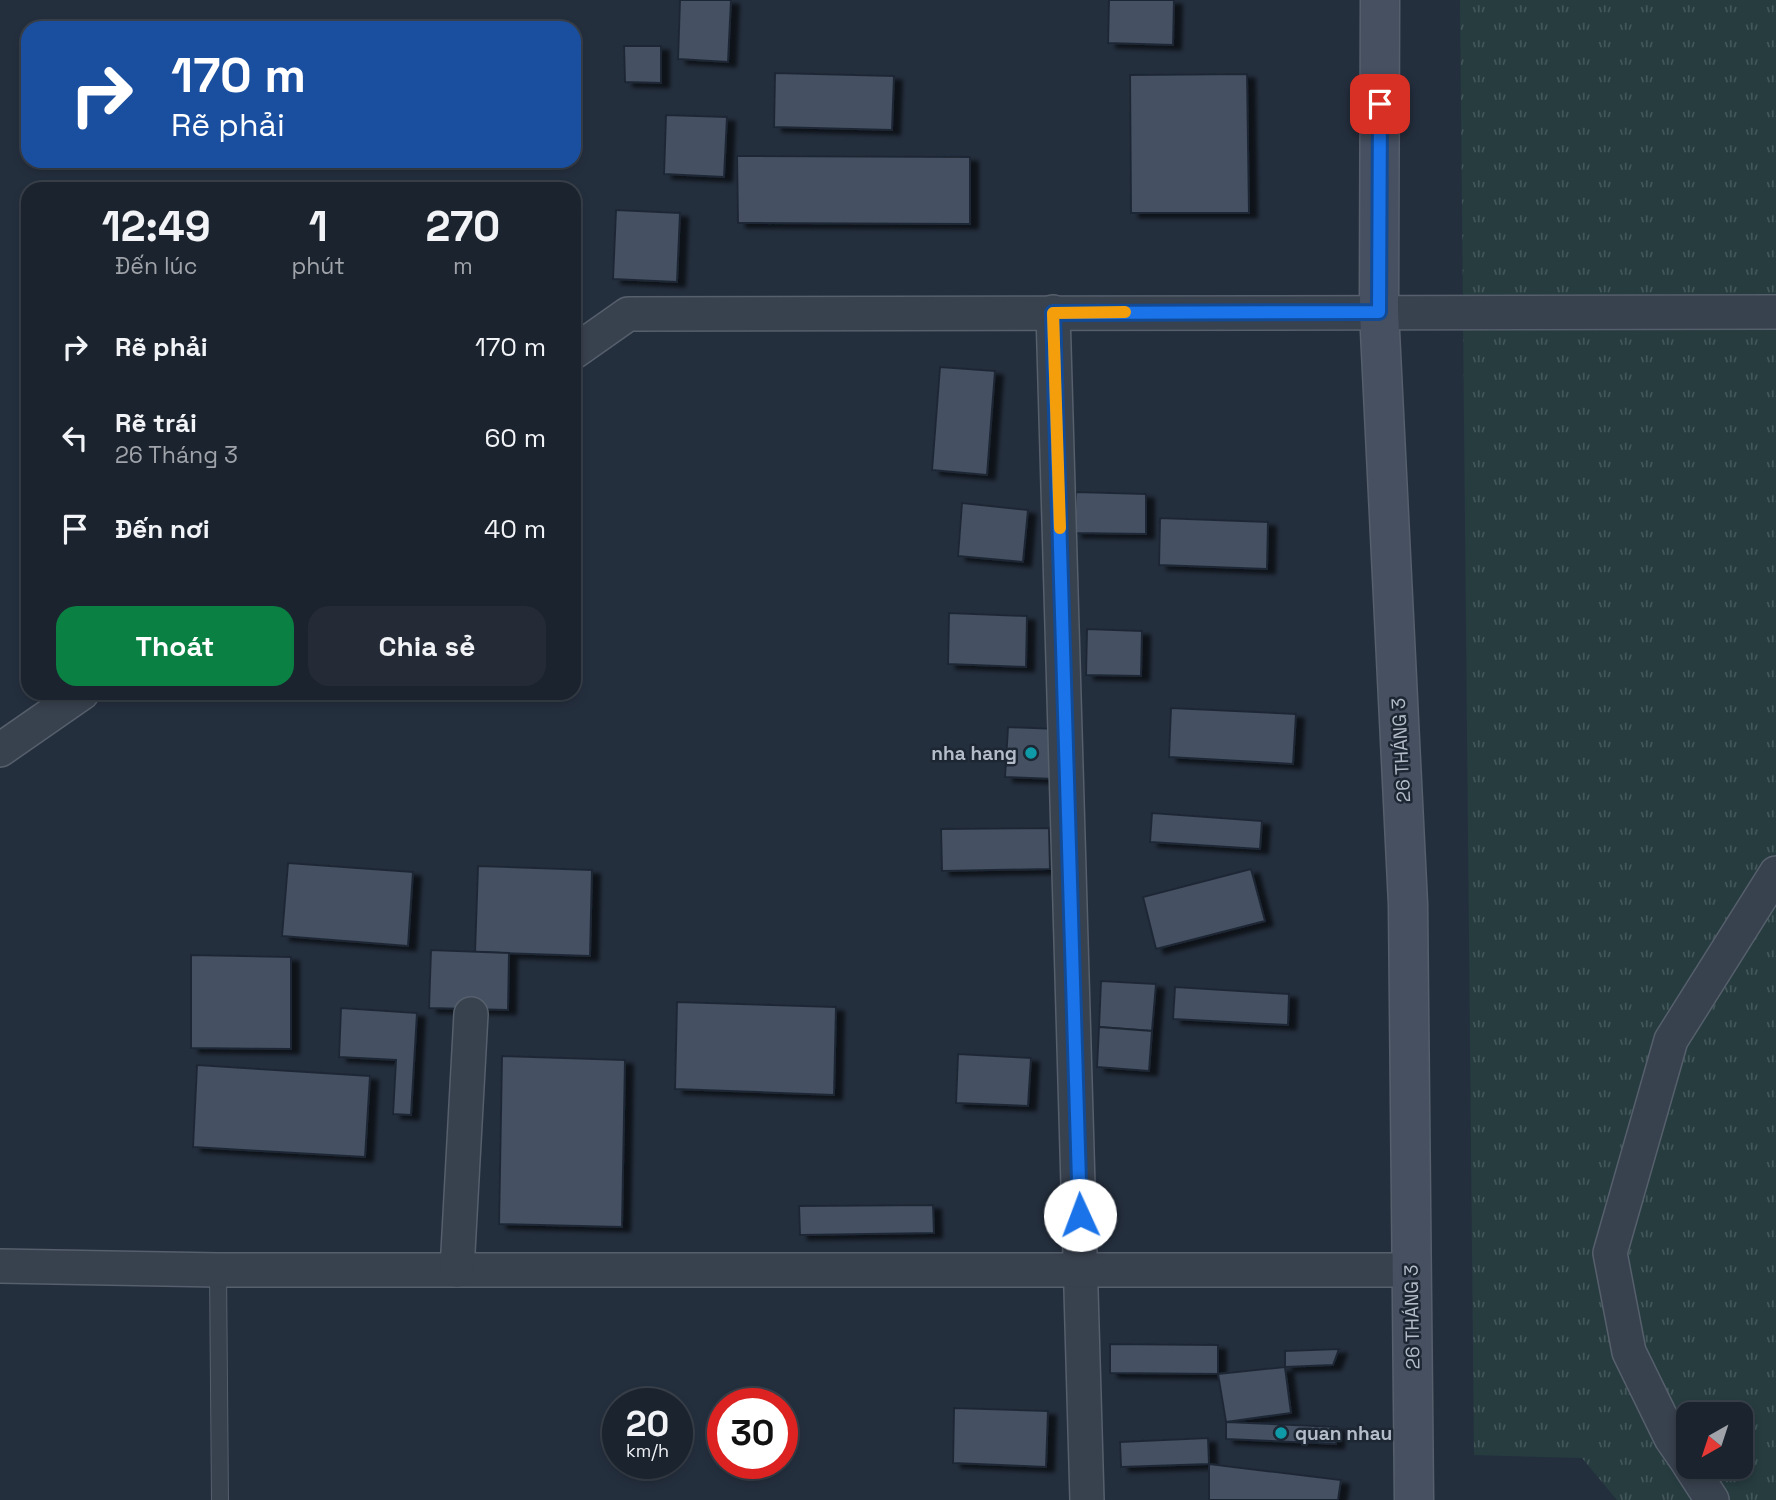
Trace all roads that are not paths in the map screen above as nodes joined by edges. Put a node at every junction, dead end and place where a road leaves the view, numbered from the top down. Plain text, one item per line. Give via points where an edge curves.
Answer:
1 (1380, 0) edge
2 (1379, 312) junction
3 (1776, 312) edge
4 (1053, 313) junction
5 (581, 347) edge
6 (72, 700) edge
7 (0, 750) edge
8 (1776, 873) edge
9 (471, 1014) dead end
10 (0, 1266) edge
11 (218, 1270) junction
12 (457, 1270) junction
13 (1082, 1270) junction
14 (1411, 1270) junction
15 (1676, 1444) edge
16 (1699, 1479) edge
17 (220, 1500) edge
18 (1087, 1500) edge
19 (1414, 1500) edge
20 (1713, 1500) edge

1 - 2 street, 26 THÁNG 3
2 - 3 street
2 - 4 street
2 - 14 street, 26 THÁNG 3 via 1408,904
4 - 5 street via 628,314
4 - 13 street
6 - 7 street
8 - 15 street via 1671,1040 1610,1253 1629,1352
9 - 12 street
10 - 11 street
11 - 12 street
11 - 17 lane
12 - 13 street
13 - 14 street
13 - 18 street
14 - 19 street, 26 THÁNG 3
16 - 20 street

